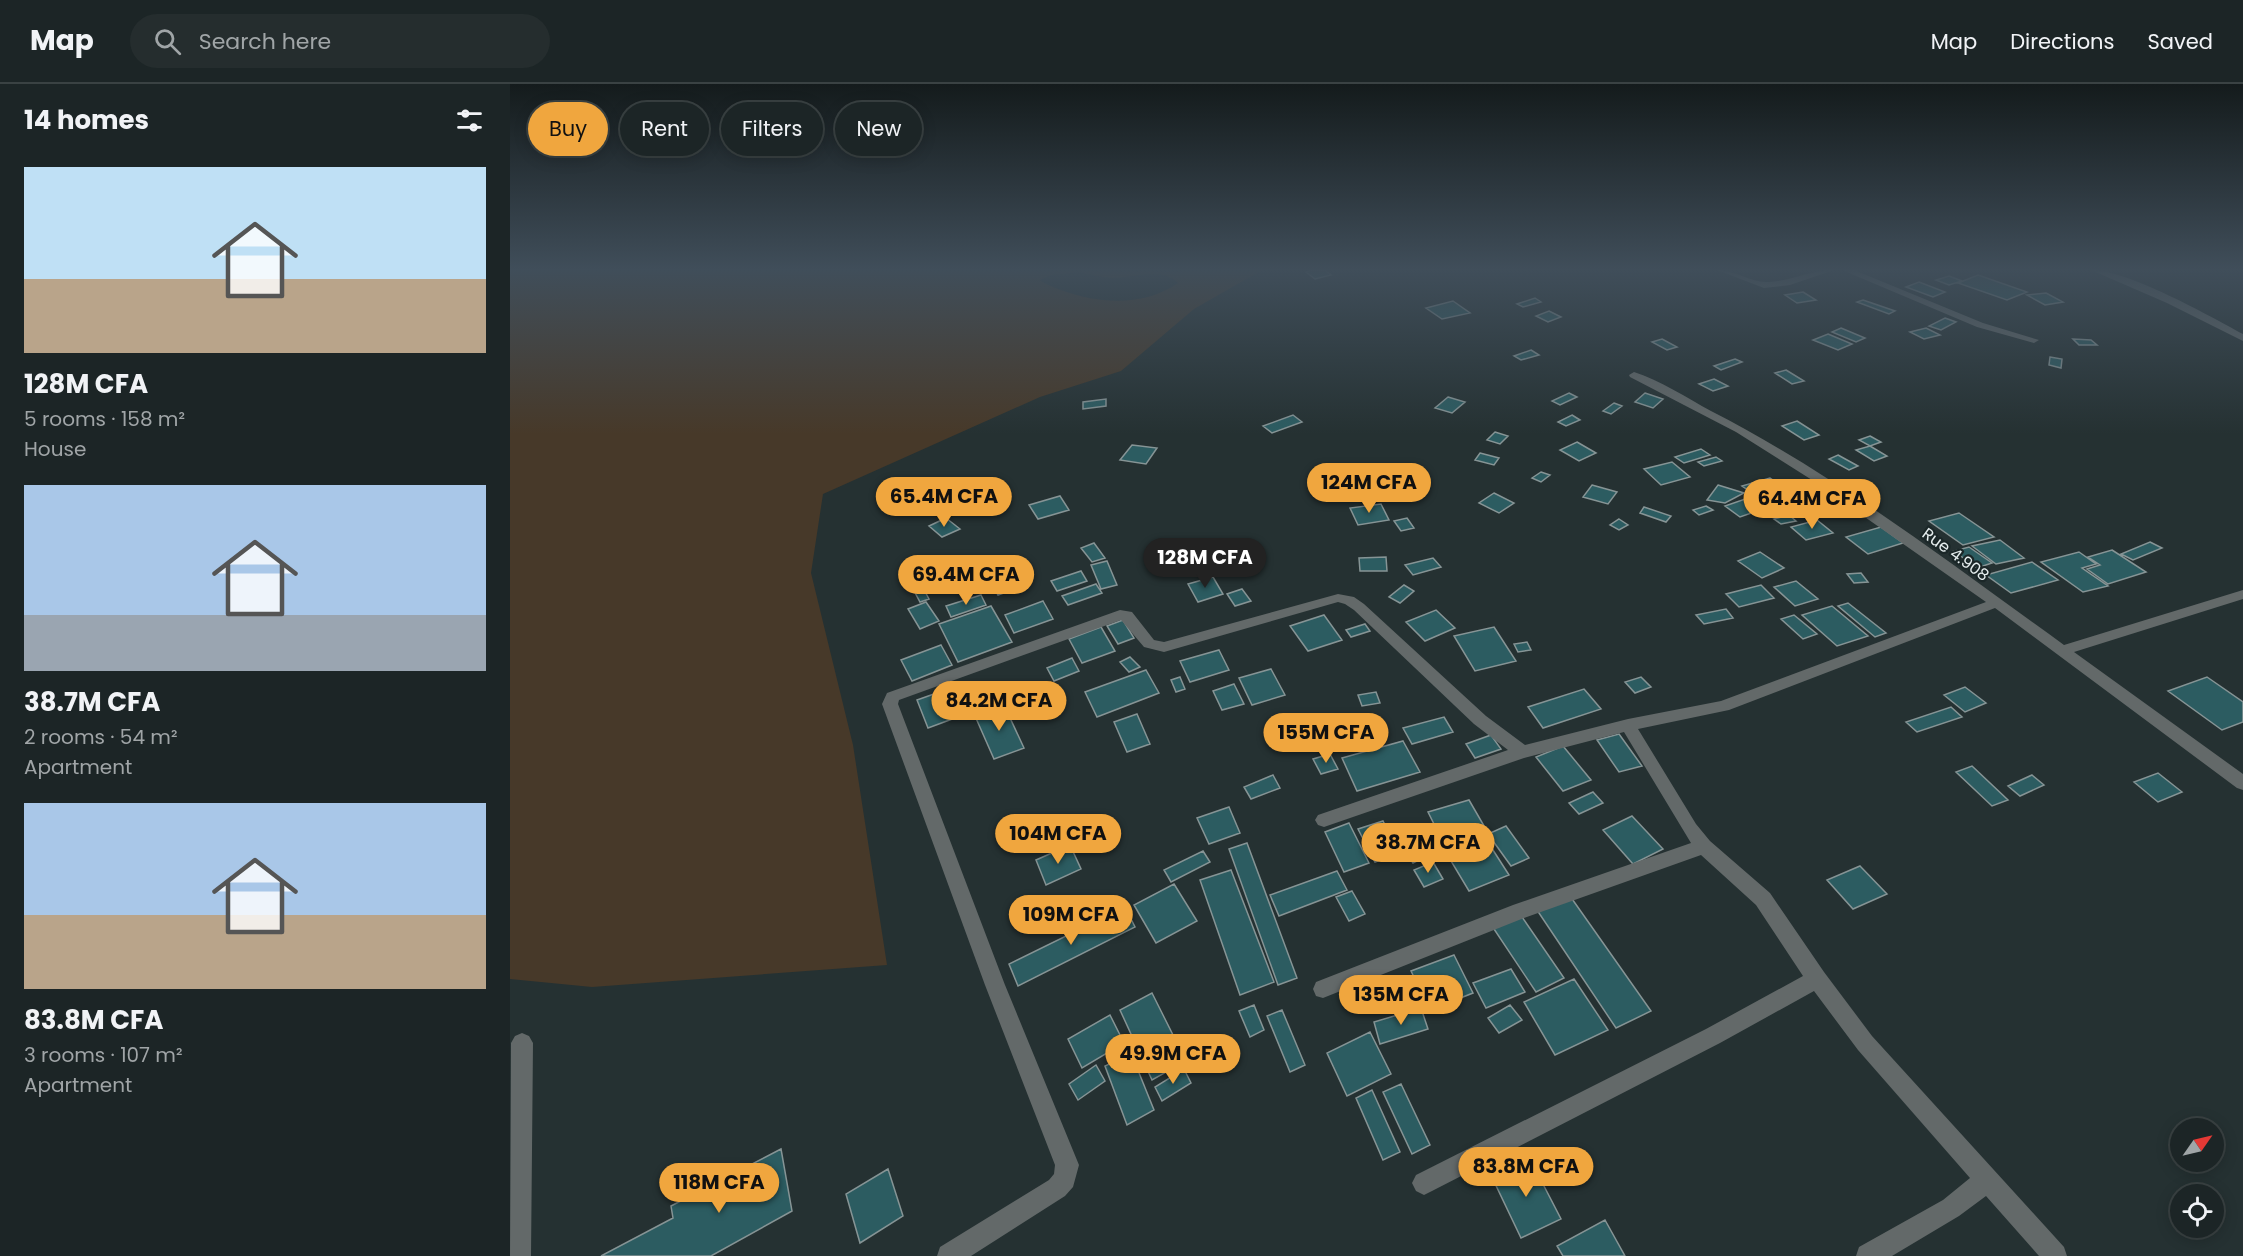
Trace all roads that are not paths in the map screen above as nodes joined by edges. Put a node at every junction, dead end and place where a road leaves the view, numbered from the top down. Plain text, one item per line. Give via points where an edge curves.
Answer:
1 (1979, 325) edge
2 (2220, 325) edge
3 (2243, 338) edge
4 (2034, 340) dead end
5 (1634, 375) dead end
6 (2243, 594) edge
7 (1995, 603) junction
8 (2061, 651) junction
9 (1628, 725) junction
10 (1522, 752) junction
11 (2243, 783) edge
12 (1324, 820) dead end
13 (1704, 846) junction
14 (1817, 980) junction
15 (1323, 989) dead end
16 (522, 1042) dead end
17 (1987, 1180) junction
18 (1424, 1183) dead end
19 (519, 1256) edge
20 (949, 1256) edge
21 (1868, 1256) edge
22 (2055, 1256) edge

1 - 4 street
2 - 3 street
5 - 7 street, Rue 4.908 via 1740,430 1816,477
6 - 8 street
7 - 8 street, Rue 4.908
7 - 9 street via 1723,706
8 - 11 street, Rue 4.908
9 - 10 street
9 - 13 street
10 - 12 street
10 - 20 street via 1480,720 1359,607 1338,598 1164,647 1149,644 1132,619 1120,615 892,697 890,704 994,985 1067,1165 1065,1179 1057,1188
13 - 14 street via 1763,899
13 - 15 street via 1520,910
14 - 17 street via 1864,1043
14 - 18 street
16 - 19 street
17 - 21 street via 1951,1209
17 - 22 street

